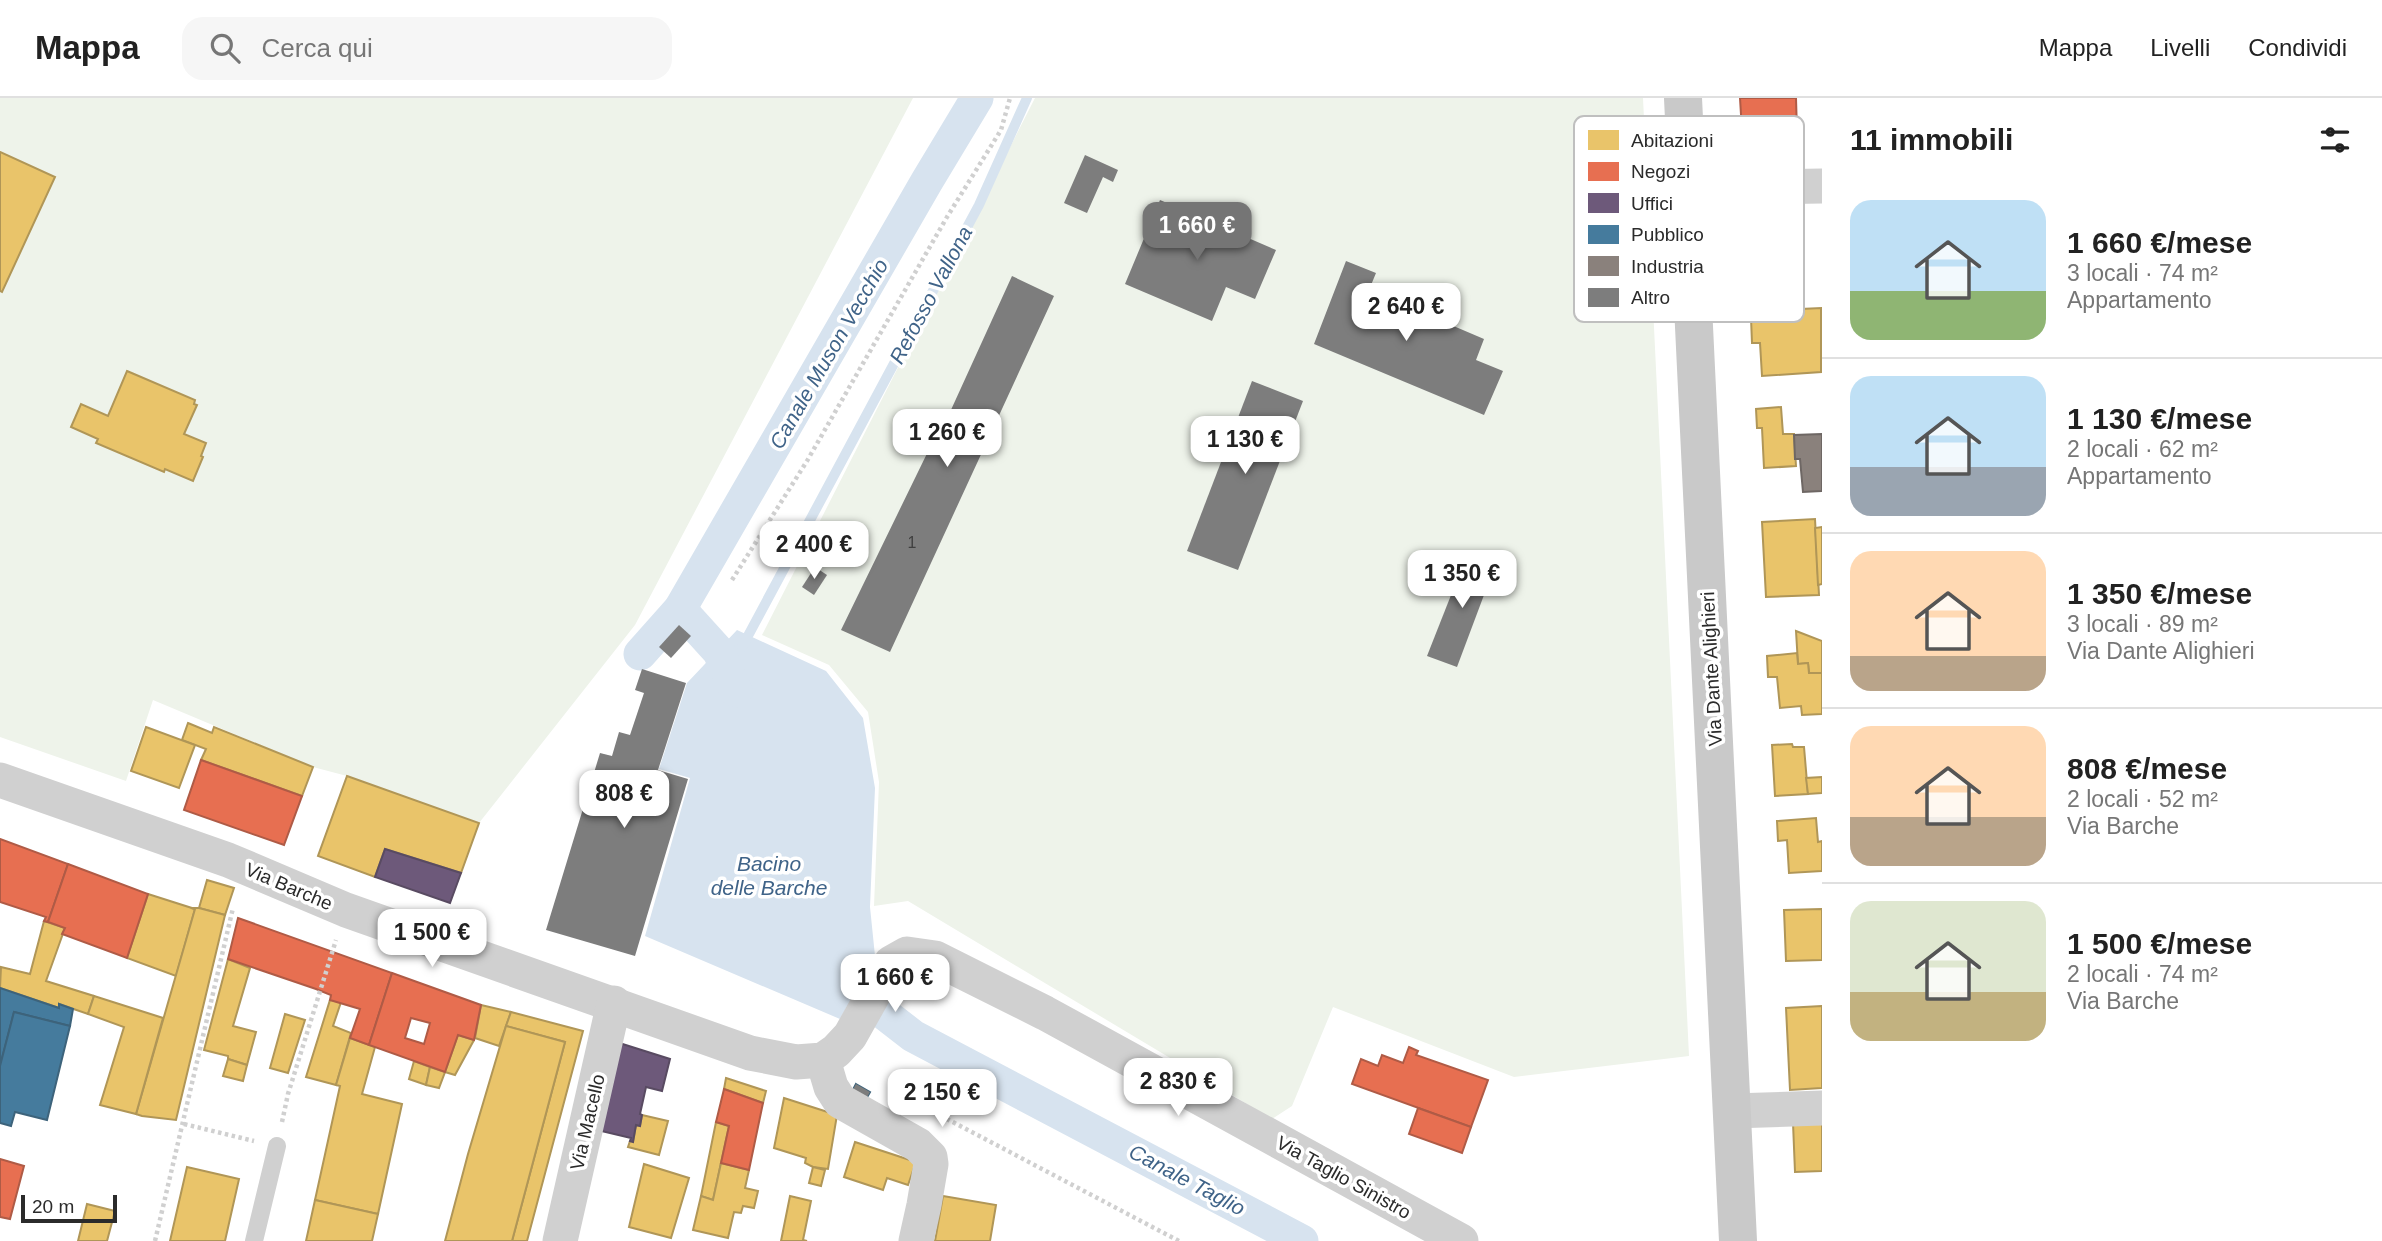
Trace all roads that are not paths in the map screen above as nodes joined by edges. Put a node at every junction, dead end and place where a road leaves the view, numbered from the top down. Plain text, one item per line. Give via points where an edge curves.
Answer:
1 (1684, 98) edge
2 (1685, 116) edge
3 (1804, 186) edge
4 (1822, 186) edge
5 (1694, 322) edge
6 (0, 780) edge
7 (614, 1003) junction
8 (823, 1060) junction
9 (1822, 1108) edge
10 (1732, 1111) junction
11 (277, 1146) road end
12 (254, 1241) edge
13 (561, 1241) edge
14 (916, 1241) edge
15 (1461, 1241) edge
16 (1738, 1241) edge

1 - 2 main road, Via Dante Alighieri
3 - 4 street
5 - 10 main road, Via Dante Alighieri
6 - 7 street, Via Barche via 228,860 346,910
7 - 8 street, Via Barche via 750,1053 796,1062
7 - 13 street, Via Macello
8 - 14 street via 840,1101 918,1145 929,1157
8 - 15 street, Via Taglio Sinistro via 850,1036 891,963 907,954 935,958 1045,1013
9 - 10 street
10 - 16 main road, Via Dante Alighieri
11 - 12 lane

